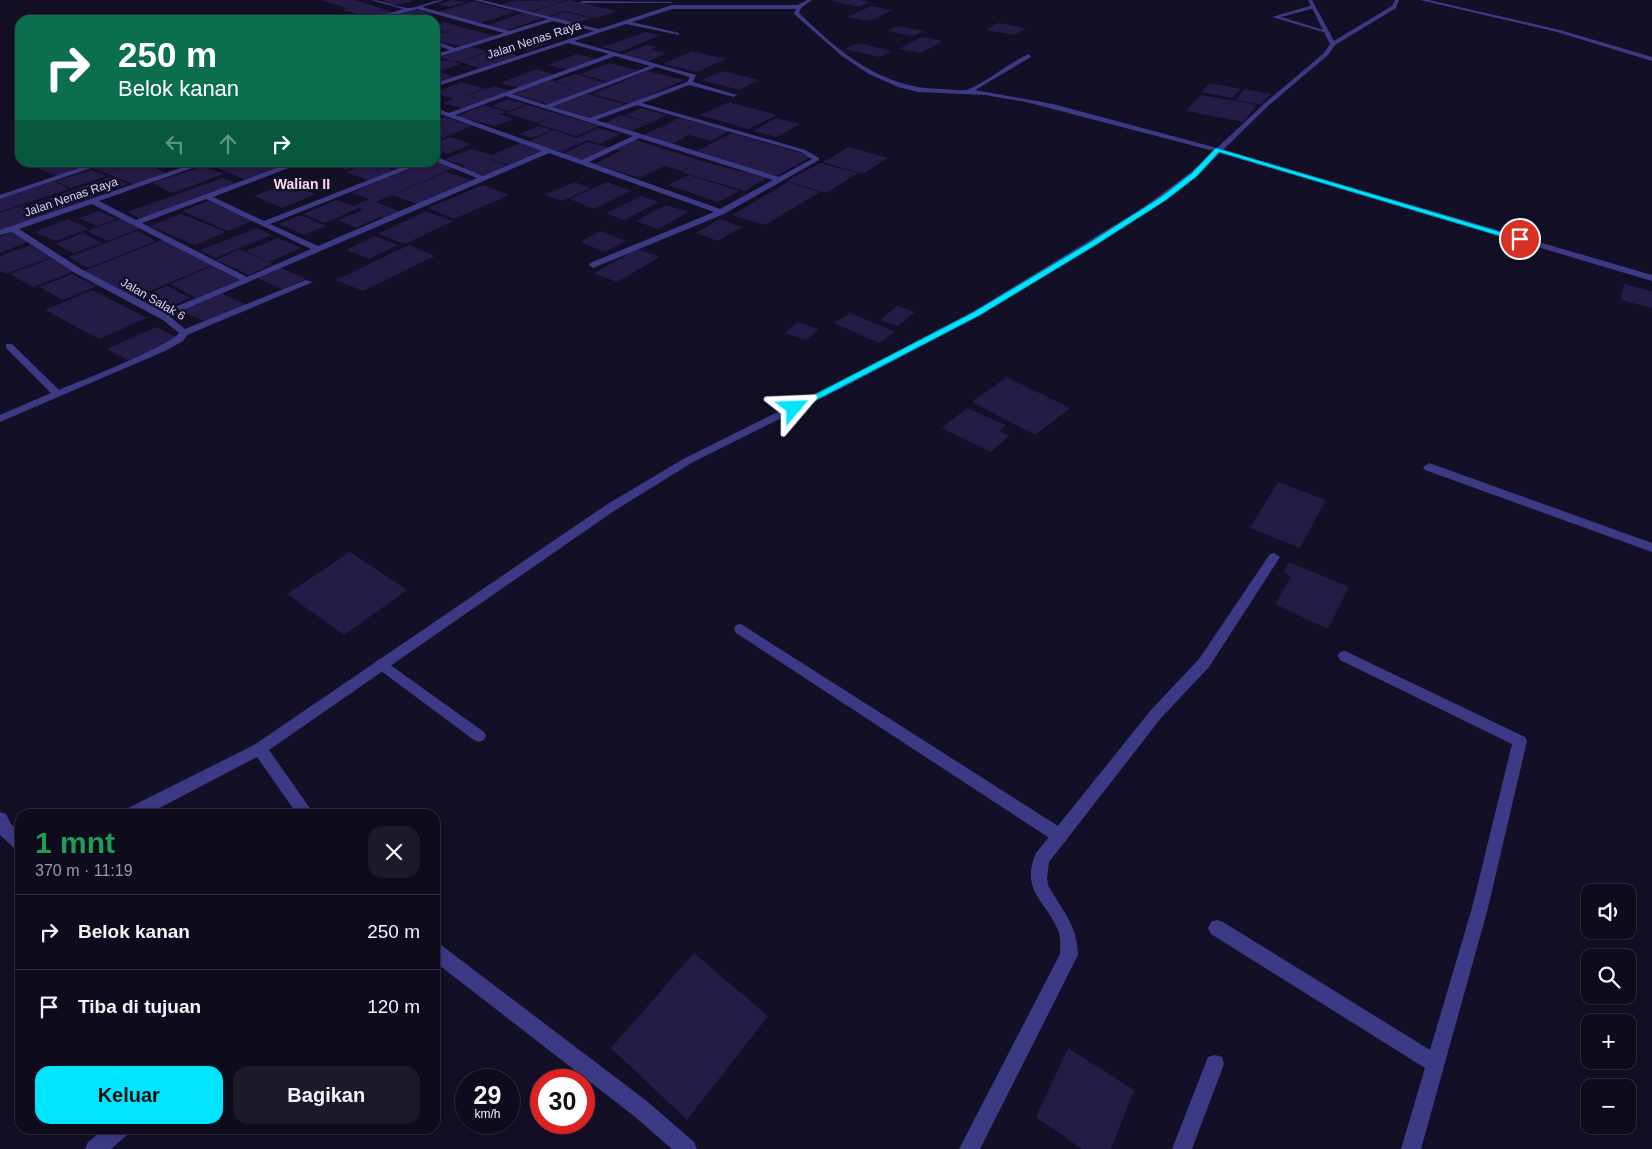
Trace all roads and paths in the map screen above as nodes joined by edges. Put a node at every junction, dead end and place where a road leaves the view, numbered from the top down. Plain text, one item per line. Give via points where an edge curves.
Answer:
1 (375, 0) edge
2 (442, 0) edge
3 (476, 0) edge
4 (573, 0) edge
5 (1310, 0) edge
6 (1397, 0) edge
7 (1422, 0) edge
8 (732, 1) edge
9 (582, 2) junction
10 (804, 4) edge
11 (672, 5) junction
12 (416, 7) junction
13 (1313, 7) junction
14 (408, 9) junction
15 (610, 9) dead end
16 (633, 14) dead end
17 (388, 15) edge
18 (640, 16) junction
19 (551, 20) junction
20 (624, 22) junction
21 (599, 30) junction
22 (510, 33) junction
23 (1328, 33) junction
24 (676, 34) dead end
25 (566, 41) junction
26 (1333, 44) junction
27 (440, 45) edge
28 (456, 50) junction
29 (614, 54) junction
30 (440, 55) edge
31 (1028, 56) dead end
32 (1652, 59) edge
33 (657, 65) junction
34 (440, 83) edge
35 (689, 83) junction
36 (970, 92) junction
37 (506, 94) junction
38 (734, 95) dead end
39 (636, 103) junction
40 (546, 107) junction
41 (440, 112) edge
42 (448, 115) junction
43 (590, 121) junction
44 (636, 137) junction
45 (547, 150) junction
46 (1218, 150) junction
47 (440, 160) edge
48 (582, 163) junction
49 (91, 167) edge
50 (194, 167) edge
51 (288, 167) edge
52 (410, 167) edge
53 (483, 178) junction
54 (780, 180) junction
55 (0, 197) edge
56 (207, 197) junction
57 (93, 202) junction
58 (721, 212) junction
59 (137, 222) junction
60 (265, 223) junction
61 (13, 229) junction
62 (0, 233) edge
63 (316, 248) junction
64 (593, 265) dead end
65 (1652, 278) edge
66 (245, 279) junction
67 (309, 282) dead end
68 (162, 316) junction
69 (184, 333) junction
70 (9, 346) dead end
71 (58, 394) junction
72 (0, 419) edge
73 (1429, 467) dead end
74 (1652, 548) edge
75 (1274, 557) dead end
76 (742, 629) dead end
77 (1345, 656) dead end
78 (382, 664) junction
79 (479, 736) dead end
80 (259, 749) junction
81 (142, 809) edge
82 (302, 809) edge
83 (0, 819) edge
84 (1060, 836) junction
85 (15, 838) edge
86 (1217, 928) dead end
87 (440, 955) edge
88 (1215, 1064) dead end
89 (1435, 1064) junction
90 (113, 1134) edge
91 (95, 1149) edge
92 (688, 1149) edge
93 (969, 1149) edge
94 (1182, 1149) edge
95 (1411, 1149) edge

1 - 14 street
2 - 12 street
3 - 19 street
4 - 9 street
5 - 13 street
6 - 26 street via 1394,7 1383,15
7 - 32 street via 1558,31
8 - 10 street
8 - 11 street
9 - 11 street
9 - 15 street
10 - 11 street
10 - 36 street via 796,13 829,46 863,69 900,86
11 - 18 street, Jalan Nenas Raya
12 - 14 street
12 - 22 street
13 - 23 street
13 - 23 street via 1275,17
14 - 17 street
16 - 18 street
18 - 20 street, Jalan Nenas Raya
19 - 21 street
19 - 22 street
20 - 21 street, Jalan Nenas Raya
20 - 24 street
21 - 25 street, Jalan Nenas Raya
22 - 28 street
23 - 26 street
25 - 29 street
25 - 34 street, Jalan Nenas Raya
26 - 46 street via 1326,54
27 - 28 street
28 - 30 street
29 - 33 street
29 - 37 street
31 - 36 street
33 - 35 street via 694,76
33 - 40 street
35 - 38 street
35 - 39 street
36 - 46 street via 1076,112
37 - 40 street
37 - 42 street
39 - 43 street
39 - 54 street via 803,151 817,159
40 - 43 street
41 - 42 street
42 - 45 street
43 - 44 street
44 - 48 street
44 - 54 street
45 - 48 street
45 - 53 street
46 - 65 street
46 - 78 street via 1163,198 1092,244 977,314 689,460 610,508
47 - 53 street
48 - 58 street
49 - 55 street
50 - 57 street, Jalan Nenas Raya
51 - 56 street
52 - 60 street
53 - 63 street
54 - 58 street
56 - 59 street
56 - 60 street
57 - 59 street
57 - 61 street, Jalan Nenas Raya
58 - 64 street
59 - 66 street
60 - 63 street
61 - 62 street, Jalan Nenas Raya
61 - 68 street, Jalan Salak 6 via 79,271
63 - 66 street
66 - 68 street
67 - 69 street
68 - 69 street, Jalan Salak 6
69 - 71 street, Jalan Salak 6 via 162,350
70 - 71 street
71 - 72 street, Jalan Salak 6
73 - 74 street
75 - 84 street via 1204,663 1156,714
76 - 84 street
77 - 89 street via 1520,741 1480,908
78 - 79 street
78 - 80 street
80 - 81 street
80 - 82 street
83 - 85 street
84 - 93 street via 1036,871 1037,882 1070,939 1069,955
86 - 89 street
87 - 92 street via 641,1109
88 - 94 street
89 - 95 street
90 - 91 street

